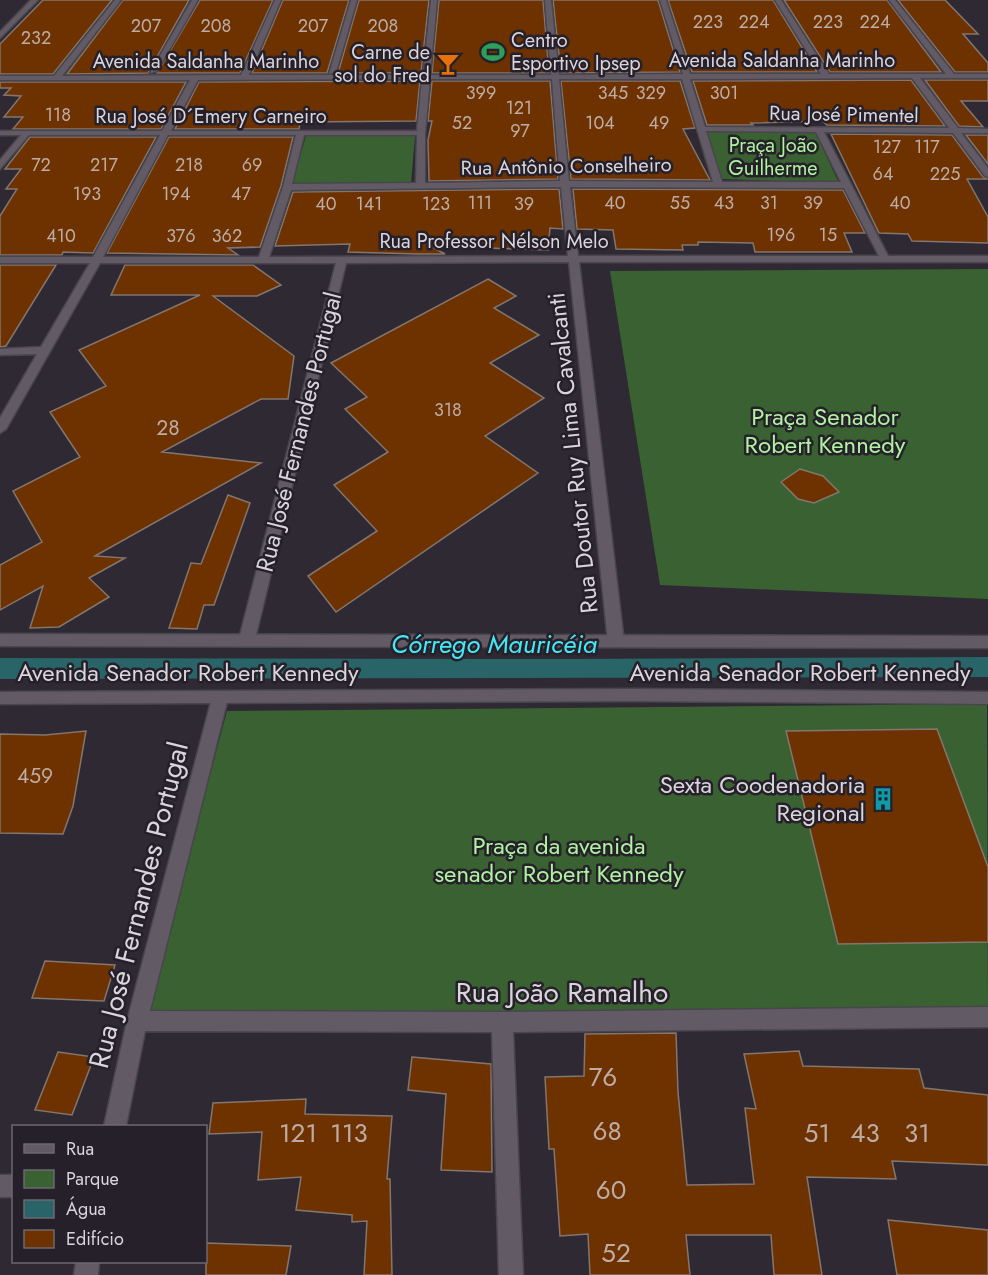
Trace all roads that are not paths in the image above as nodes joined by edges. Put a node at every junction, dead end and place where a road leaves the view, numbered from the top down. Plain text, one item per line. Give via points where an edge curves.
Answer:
1 (34, 0) edge
2 (118, 0) edge
3 (195, 0) edge
4 (278, 0) edge
5 (354, 0) edge
6 (434, 0) edge
7 (548, 0) edge
8 (663, 0) edge
9 (778, 0) edge
10 (892, 0) edge
11 (0, 36) edge
12 (150, 74) junction
13 (331, 75) junction
14 (686, 76) junction
15 (826, 76) junction
16 (914, 76) junction
17 (952, 76) junction
18 (988, 76) edge
19 (244, 77) junction
20 (426, 77) junction
21 (556, 77) junction
22 (0, 78) edge
23 (56, 78) junction
24 (195, 78) junction
25 (700, 129) junction
26 (819, 131) junction
27 (956, 131) junction
28 (988, 131) edge
29 (0, 133) edge
30 (27, 133) junction
31 (167, 133) junction
32 (301, 133) junction
33 (421, 133) junction
34 (0, 166) edge
35 (988, 174) edge
36 (718, 183) junction
37 (565, 184) junction
38 (845, 184) junction
39 (420, 186) junction
40 (287, 187) junction
41 (263, 259) junction
42 (574, 259) junction
43 (988, 259) edge
44 (0, 260) edge
45 (98, 260) junction
46 (342, 260) junction
47 (885, 260) junction
48 (43, 350) junction
49 (0, 352) edge
50 (0, 429) edge
51 (247, 639) junction
52 (0, 640) edge
53 (616, 642) junction
54 (988, 642) edge
55 (0, 698) edge
56 (220, 698) junction
57 (988, 698) edge
58 (988, 1017) edge
59 (137, 1021) junction
60 (502, 1022) junction
61 (115, 1125) edge
62 (511, 1275) edge

1 - 11 street
2 - 23 street
3 - 12 street
4 - 19 street
5 - 13 street
6 - 20 street
7 - 21 street, Rua Doutor Ruy Lima Cavalcanti
8 - 14 street
9 - 15 street
10 - 17 street
12 - 23 street, Avenida Saldanha Marinho
12 - 24 street, Avenida Saldanha Marinho
13 - 19 street, Avenida Saldanha Marinho
13 - 20 street, Avenida Saldanha Marinho
14 - 15 street, Avenida Saldanha Marinho
14 - 21 street, Avenida Saldanha Marinho
14 - 25 street
15 - 16 street, Avenida Saldanha Marinho
16 - 17 street, Avenida Saldanha Marinho
16 - 27 street
17 - 18 street, Avenida Saldanha Marinho
19 - 24 street, Avenida Saldanha Marinho
20 - 21 street, Avenida Saldanha Marinho
20 - 33 street
21 - 37 street, Rua Doutor Ruy Lima Cavalcanti
22 - 23 street, Avenida Saldanha Marinho
24 - 31 street
25 - 26 street, Rua José Pimentel
25 - 36 street
26 - 27 street, Rua José Pimentel
26 - 38 street
27 - 28 street, Rua José Pimentel
27 - 35 street
29 - 30 street, Rua José D´Emery Carneiro
30 - 31 street, Rua José D´Emery Carneiro
30 - 34 street
31 - 32 street, Rua José D´Emery Carneiro
31 - 45 street
32 - 33 street, Rua José D´Emery Carneiro
32 - 40 street
33 - 39 street
36 - 37 street, Rua Antônio Conselheiro
36 - 38 street, Rua Antônio Conselheiro
37 - 39 street, Rua Antônio Conselheiro
37 - 42 street, Rua Doutor Ruy Lima Cavalcanti
38 - 47 street
39 - 40 street, Rua Antônio Conselheiro
40 - 41 street
41 - 45 street, Rua Professor Nélson Melo
41 - 46 street, Rua Professor Nélson Melo
42 - 46 street, Rua Professor Nélson Melo
42 - 47 street, Rua Professor Nélson Melo
42 - 53 street, Rua Doutor Ruy Lima Cavalcanti
43 - 47 street, Rua Professor Nélson Melo
44 - 45 street, Rua Professor Nélson Melo
45 - 48 street
46 - 51 street, Rua José Fernandes Portugal
48 - 49 street
48 - 50 street
51 - 52 street, Avenida Senador Robert Kennedy
51 - 53 street, Avenida Senador Robert Kennedy
53 - 54 street, Avenida Senador Robert Kennedy
55 - 56 street, Avenida Senador Robert Kennedy
56 - 57 street, Avenida Senador Robert Kennedy
56 - 59 street, Rua José Fernandes Portugal
58 - 60 street, Rua João Ramalho
59 - 60 street, Rua João Ramalho
59 - 61 street, Rua José Fernandes Portugal
60 - 62 street

